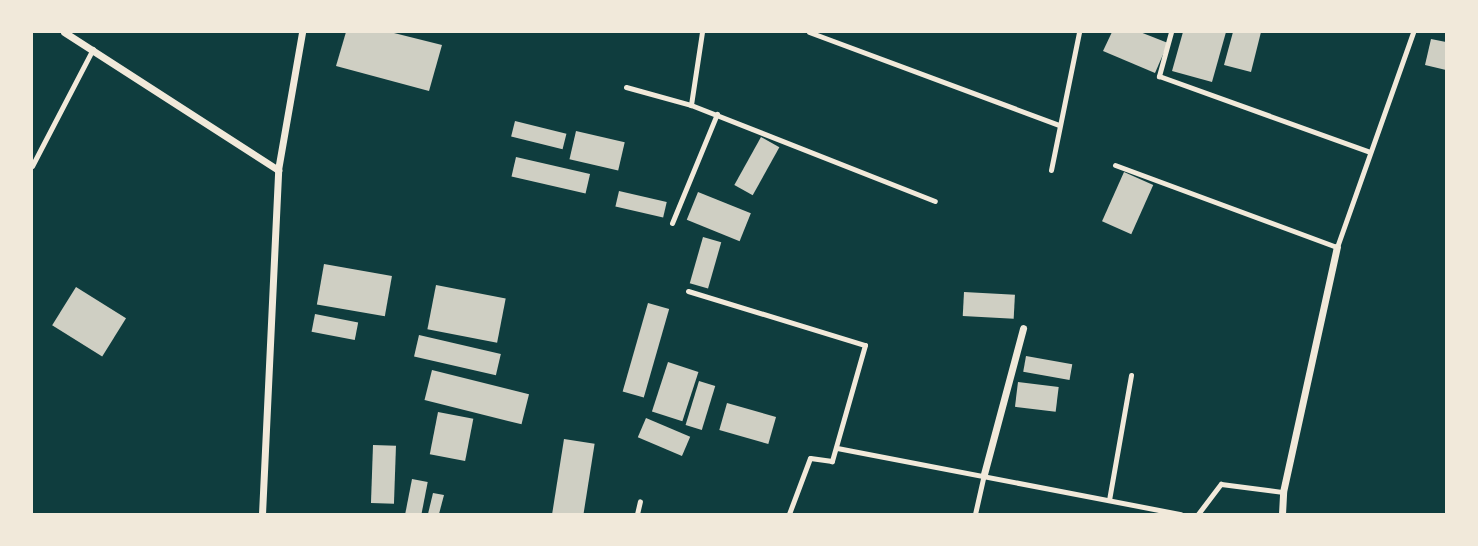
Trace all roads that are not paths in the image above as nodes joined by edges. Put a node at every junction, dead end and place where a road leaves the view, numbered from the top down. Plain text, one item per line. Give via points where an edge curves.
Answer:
1 (64, 32) edge
2 (302, 32) edge
3 (702, 32) edge
4 (809, 32) edge
5 (1079, 32) edge
6 (1171, 32) edge
7 (1413, 32) edge
8 (93, 49) junction
9 (626, 87) dead end
10 (691, 105) junction
11 (717, 114) junction
12 (1059, 125) junction
13 (1370, 152) junction
14 (1115, 165) dead end
15 (32, 166) edge
16 (278, 170) junction
17 (1051, 170) dead end
18 (935, 201) dead end
19 (672, 223) dead end
20 (1337, 247) junction
21 (688, 291) dead end
22 (1023, 328) dead end
23 (1131, 375) dead end
24 (837, 448) junction
25 (984, 474) junction
26 (1283, 492) junction
27 (1109, 499) junction
28 (640, 500) dead end
29 (1147, 511) edge
30 (262, 514) edge
31 (637, 514) edge
32 (789, 514) edge
33 (975, 514) edge
34 (1181, 514) edge
35 (1198, 514) edge
36 (1282, 514) edge

1 - 8 street
2 - 16 street
3 - 10 lane
4 - 12 lane
5 - 12 lane
6 - 13 lane via 1159,76
7 - 13 lane
8 - 15 lane
8 - 16 street
9 - 10 lane
10 - 11 lane
11 - 18 lane
11 - 19 lane
12 - 17 lane
13 - 20 lane
14 - 20 lane
16 - 30 street
20 - 26 street
21 - 24 lane via 866,345
22 - 25 street
23 - 27 lane
24 - 25 lane
24 - 32 lane via 832,461 810,458
25 - 27 lane
25 - 33 lane
26 - 35 lane via 1220,484
26 - 36 street
27 - 29 lane
28 - 31 lane
29 - 34 lane

